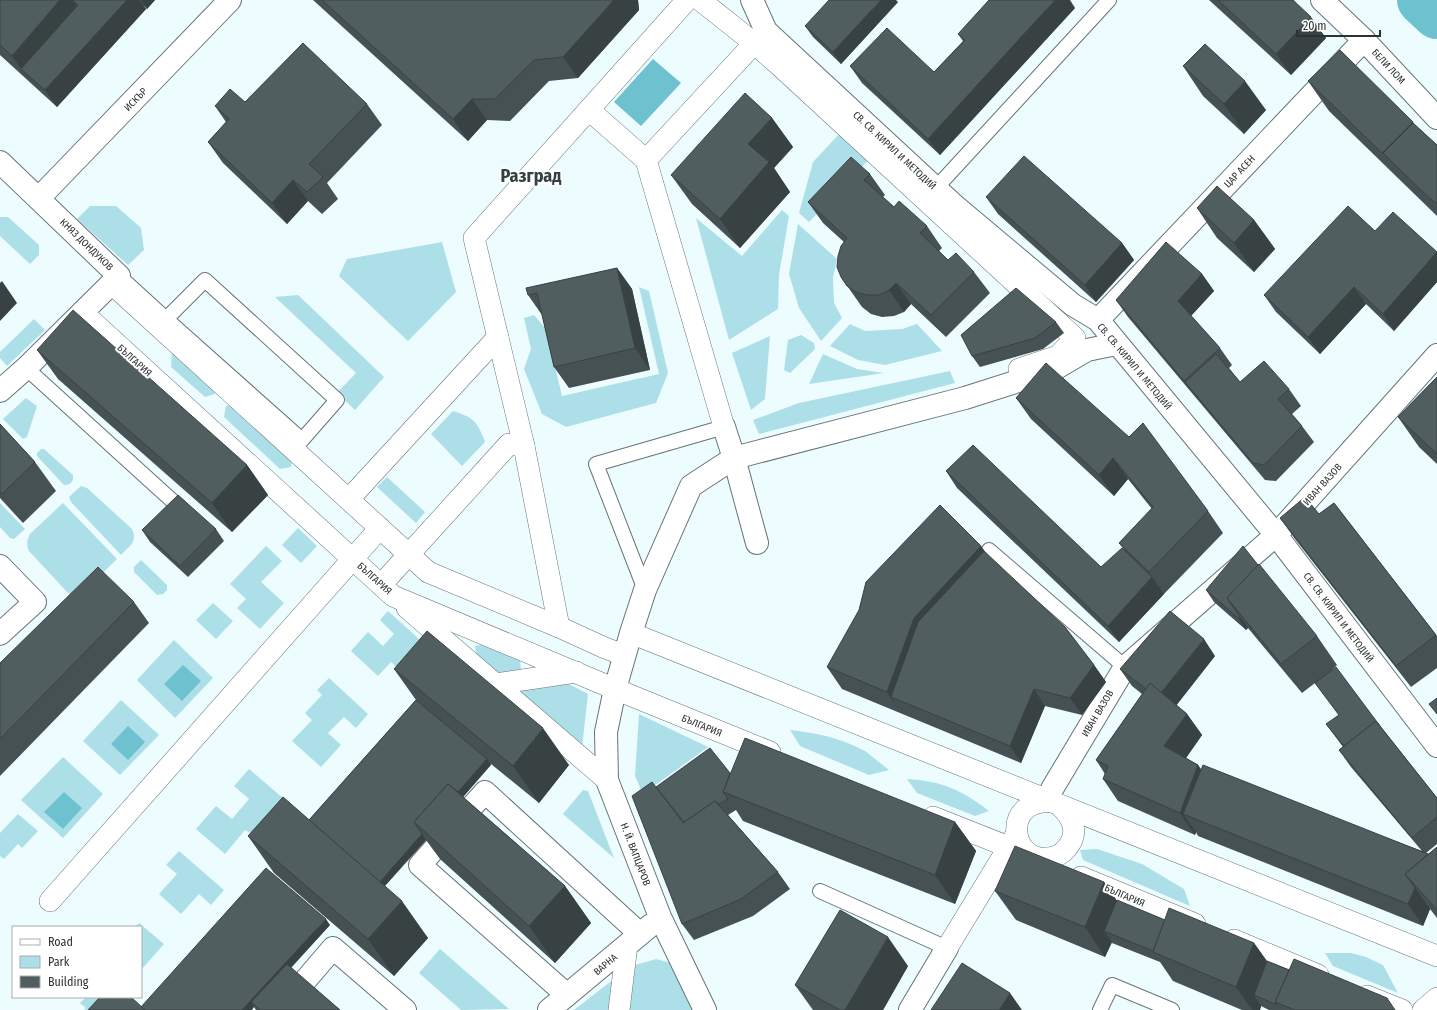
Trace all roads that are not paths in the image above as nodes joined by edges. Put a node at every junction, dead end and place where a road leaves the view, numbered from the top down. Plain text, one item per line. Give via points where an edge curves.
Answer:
1 (230, 0) edge
2 (687, 0) edge
3 (700, 0) edge
4 (752, 0) edge
5 (1109, 0) edge
6 (1322, 0) edge
7 (760, 37) junction
8 (1364, 40) junction
9 (589, 110) junction
10 (1437, 118) edge
11 (646, 160) junction
12 (0, 162) edge
13 (936, 188) junction
14 (39, 198) junction
15 (116, 280) junction
16 (82, 312) junction
17 (166, 319) junction
18 (1098, 320) junction
19 (498, 337) junction
20 (1116, 344) junction
21 (1437, 355) edge
22 (26, 368) junction
23 (1020, 369) dead end
24 (0, 391) edge
25 (724, 427) junction
26 (524, 446) junction
27 (734, 458) junction
28 (349, 499) junction
29 (178, 506) edge
30 (380, 528) junction
31 (1276, 535) junction
32 (757, 544) dead end
33 (989, 550) dead end
34 (409, 555) junction
35 (353, 559) junction
36 (0, 567) edge
37 (387, 590) junction
38 (645, 590) junction
39 (558, 627) junction
40 (631, 633) junction
41 (0, 634) edge
42 (624, 655) junction
43 (1125, 667) junction
44 (576, 672) junction
45 (496, 684) junction
46 (615, 690) junction
47 (1437, 746) edge
48 (790, 760) edge
49 (607, 780) junction
50 (1050, 799) junction
51 (914, 809) edge
52 (1013, 841) junction
53 (1034, 857) junction
54 (820, 891) dead end
55 (50, 901) dead end
56 (660, 917) junction
57 (633, 939) junction
58 (947, 948) junction
59 (1437, 956) edge
60 (568, 995) junction
61 (1437, 998) edge
62 (280, 1010) edge
63 (405, 1010) edge
64 (549, 1010) edge
65 (619, 1010) edge
66 (705, 1010) edge
67 (910, 1010) edge
68 (1100, 1010) edge
69 (1172, 1010) edge
70 (1402, 1010) edge
71 (1423, 1010) edge

1 - 14 street, ИСКЪР
2 - 9 street
3 - 7 street
4 - 7 street, СВ. СВ. КИРИЛ И МЕТОДИЙ
5 - 13 lane
6 - 8 street, БЕЛИ ЛОМ
7 - 11 street
7 - 13 street, СВ. СВ. КИРИЛ И МЕТОДИЙ
7 - 23 street via 843,124 1075,338 1058,356
8 - 10 street, БЕЛИ ЛОМ
8 - 18 street, ЦАР АСЕН
9 - 11 street
9 - 19 street via 474,238
11 - 25 street
12 - 14 street
13 - 18 street, СВ. СВ. КИРИЛ И МЕТОДИЙ via 1073,305
14 - 15 street, КНЯЗ ДОНДУКОВ
15 - 16 street, КНЯЗ ДОНДУКОВ
15 - 17 lane
15 - 28 street
16 - 22 street, КНЯЗ ДОНДУКОВ
16 - 35 street, БЪЛГАРИЯ
17 - 17 lane via 205,280 337,400 302,440
18 - 20 street, СВ. СВ. КИРИЛ И МЕТОДИЙ
19 - 26 street
19 - 28 street
20 - 27 street, Н. Й. ВАПЦАРОВ via 1087,350 1053,370 965,398
20 - 31 street, СВ. СВ. КИРИЛ И МЕТОДИЙ
21 - 31 street, ИВАН ВАЗОВ
22 - 24 street, КНЯЗ ДОНДУКОВ
22 - 29 lane
25 - 27 street
25 - 38 lane via 596,464
26 - 34 street via 509,444
26 - 39 street
27 - 32 street
27 - 38 street, Н. Й. ВАПЦАРОВ via 691,486
28 - 30 street
30 - 34 street
30 - 35 street
31 - 43 street, ИВАН ВАЗОВ
31 - 47 street, СВ. СВ. КИРИЛ И МЕТОДИЙ
33 - 43 lane
34 - 37 street
34 - 39 street via 428,572
35 - 37 street, БЪЛГАРИЯ
35 - 55 street
36 - 41 street via 35,602
37 - 44 street, БЪЛГАРИЯ
37 - 45 street
38 - 40 street, Н. Й. ВАПЦАРОВ
39 - 42 street
40 - 42 street, Н. Й. ВАПЦАРОВ
40 - 50 street
42 - 46 street, Н. Й. ВАПЦАРОВ
43 - 50 street, ИВАН ВАЗОВ
44 - 45 street
44 - 46 street, БЪЛГАРИЯ
45 - 49 street
46 - 48 street, БЪЛГАРИЯ
46 - 49 street, Н. Й. ВАПЦАРОВ via 606,732
49 - 56 street, Н. Й. ВАПЦАРОВ
50 - 52 street via 1025,808 1016,825
50 - 53 street via 1068,812 1074,832 1071,843 1055,857
50 - 59 street
51 - 52 street, БЪЛГАРИЯ
52 - 53 street, БЪЛГАРИЯ
52 - 58 street
53 - 70 street, БЪЛГАРИЯ
54 - 58 lane
56 - 57 street, ВАРНА
56 - 66 street, Н. Й. ВАПЦАРОВ
57 - 60 street, ВАРНА
57 - 60 street via 485,792 420,864
57 - 65 street
58 - 67 street
60 - 64 street, ВАРНА
61 - 71 street
62 - 63 street via 333,948
68 - 69 lane via 1112,986

